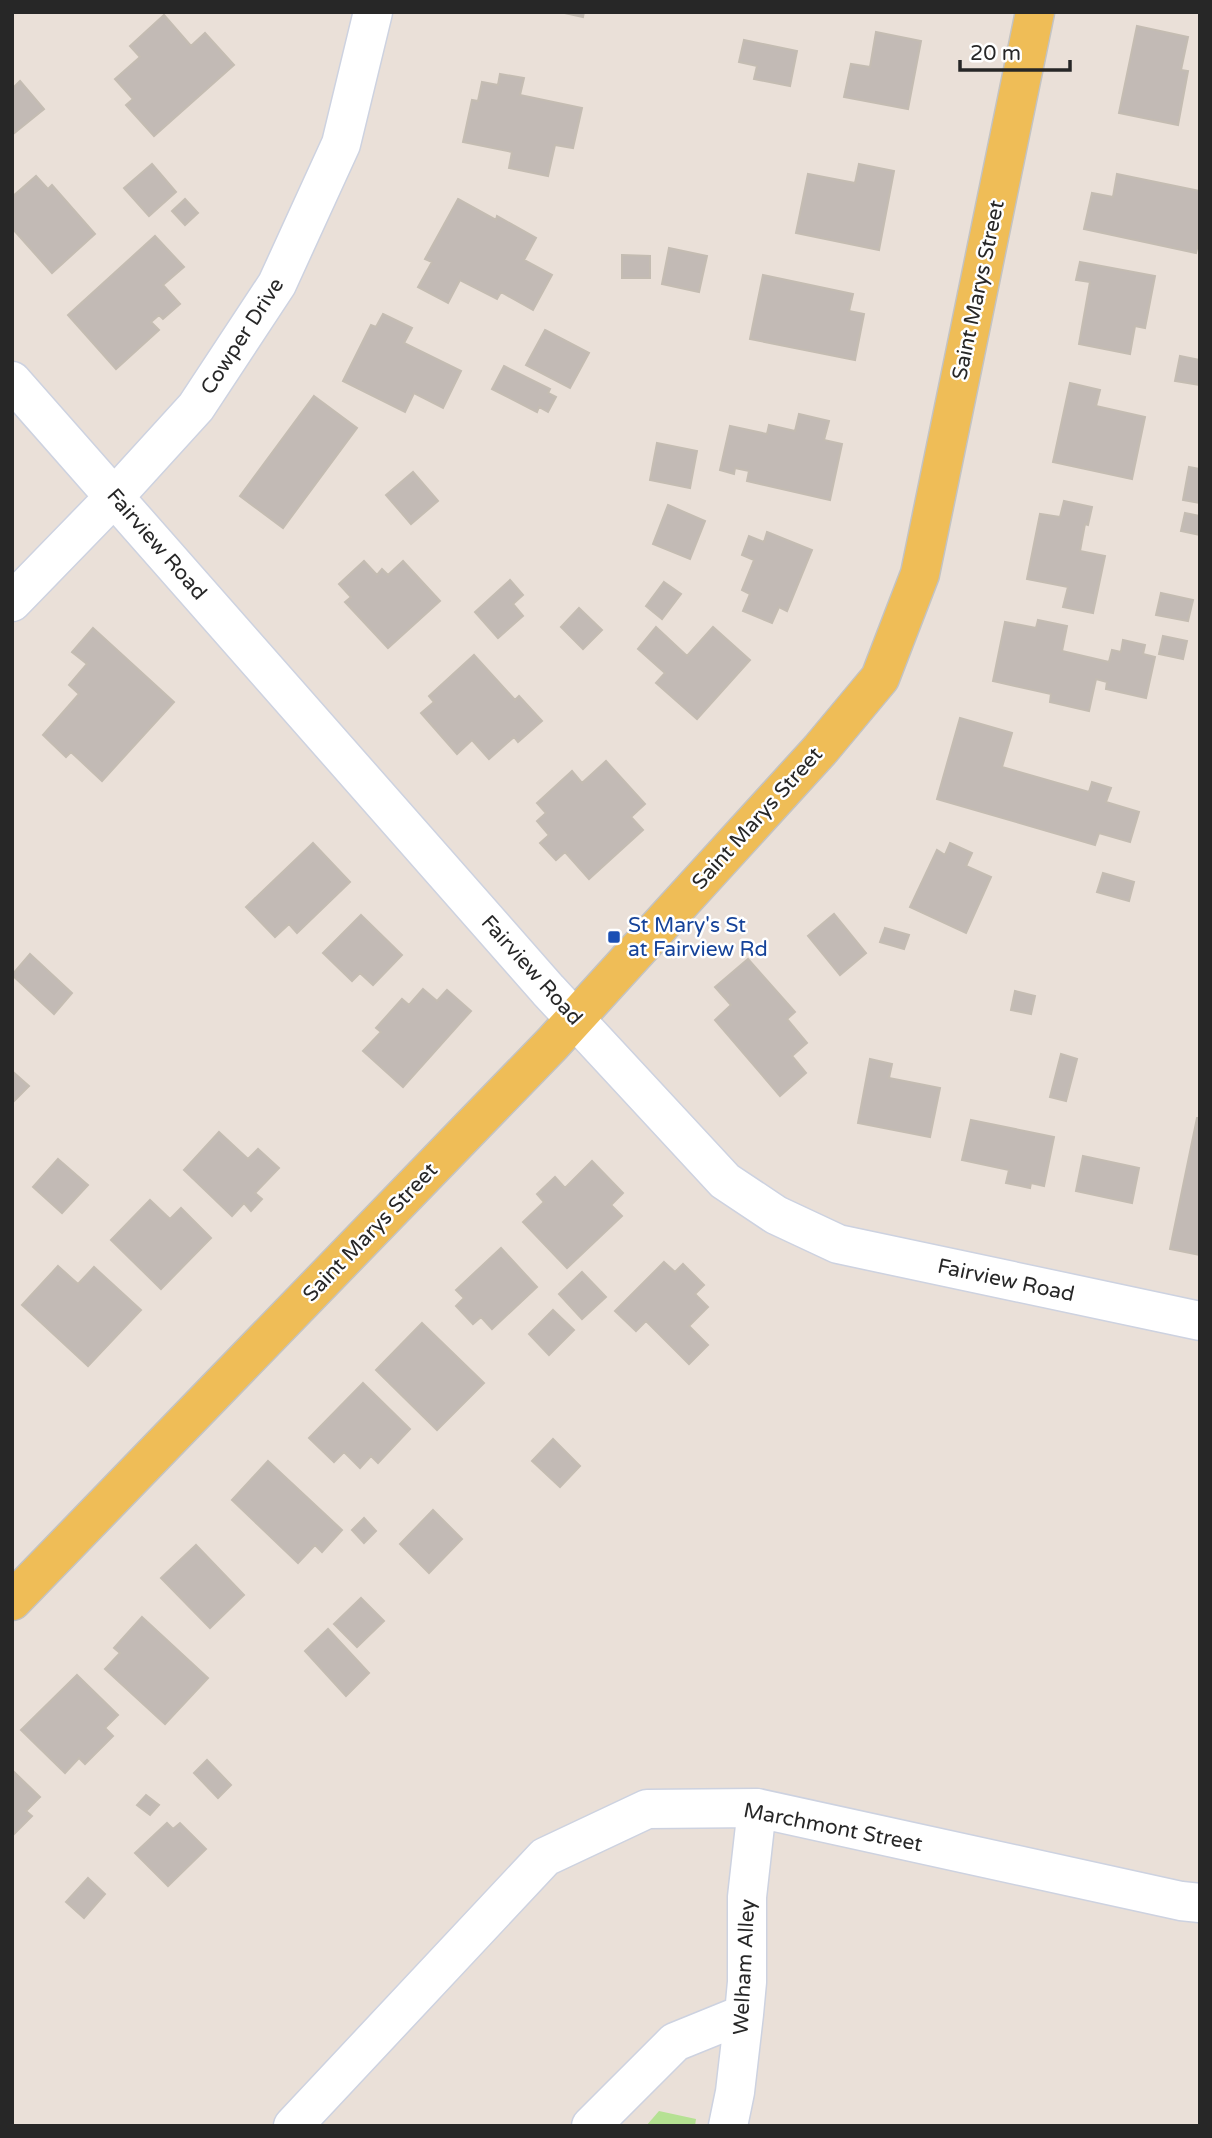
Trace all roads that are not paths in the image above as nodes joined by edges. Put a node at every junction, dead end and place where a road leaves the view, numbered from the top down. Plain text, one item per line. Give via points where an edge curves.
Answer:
1 (373, 12) edge
2 (1035, 12) edge
3 (12, 381) edge
4 (115, 496) junction
5 (12, 602) edge
6 (575, 1018) junction
7 (1200, 1321) edge
8 (12, 1601) edge
9 (757, 1808) junction
10 (1200, 1903) edge
11 (744, 2014) junction
12 (293, 2126) edge
13 (591, 2126) edge
14 (728, 2126) edge

1 - 4 street, Cowper Drive via 341,144 277,284 196,407
2 - 6 main road, Saint Marys Street via 920,574 880,678
3 - 4 street, Fairview Road
4 - 5 street, Cowper Drive
4 - 6 street, Fairview Road
6 - 7 street, Fairview Road via 725,1181 776,1215 838,1244
6 - 8 main road, Saint Marys Street
9 - 10 street, Marchmont Street
9 - 11 street, Welham Alley via 747,1896
9 - 12 street, Marchmont Street via 647,1809 545,1857
11 - 13 street via 675,2042
11 - 14 street, Welham Alley

